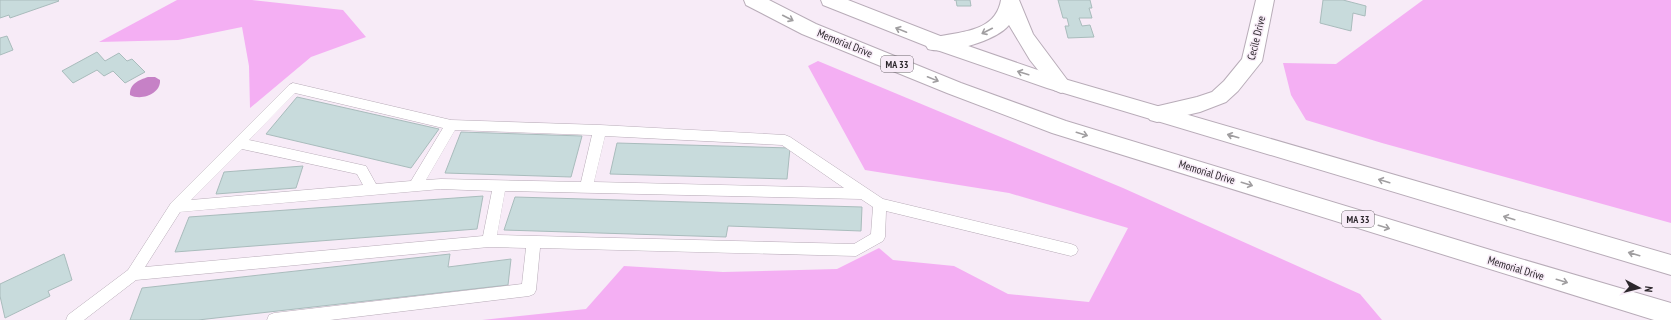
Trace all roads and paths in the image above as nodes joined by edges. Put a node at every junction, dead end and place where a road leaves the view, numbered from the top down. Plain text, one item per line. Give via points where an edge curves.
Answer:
1 (753, 0) edge
2 (830, 0) edge
3 (1265, 0) edge
4 (1010, 1) edge
5 (935, 44) junction
6 (1061, 85) junction
7 (1157, 114) junction
8 (451, 125) junction
9 (600, 130) junction
10 (240, 143) junction
11 (499, 186) junction
12 (415, 187) junction
13 (586, 188) junction
14 (372, 190) junction
15 (863, 194) junction
16 (880, 204) junction
17 (176, 207) junction
18 (488, 241) junction
19 (534, 242) junction
20 (1071, 250) dead end
21 (1671, 265) edge
22 (133, 274) junction
23 (1671, 314) edge
24 (73, 320) edge
25 (274, 320) edge

1 -> 23 main road, Memorial Drive / MA 33 via 809,29 954,88 1060,127
5 -> 2 main road
3 - 7 main road, Cecile Drive via 1252,61 1232,86 1219,96 1200,104
4 -> 5 main road via 1001,22 990,30 969,38
4 - 6 main road via 1029,46
6 -> 5 main road
6 - 7 main road
21 -> 7 main road
8 - 9 lane
8 - 10 lane via 293,88
8 - 12 lane
9 - 13 lane
9 - 15 lane via 785,140
10 - 14 lane via 361,170
10 - 17 lane
11 - 12 lane via 441,184
11 - 13 lane
11 - 18 lane
12 - 14 lane
13 - 15 lane
14 - 17 lane
15 - 16 lane
16 - 19 lane via 878,236 856,250
16 - 20 lane
17 - 22 lane
18 - 19 lane
18 - 22 lane
19 - 25 lane via 529,290
22 - 24 lane

